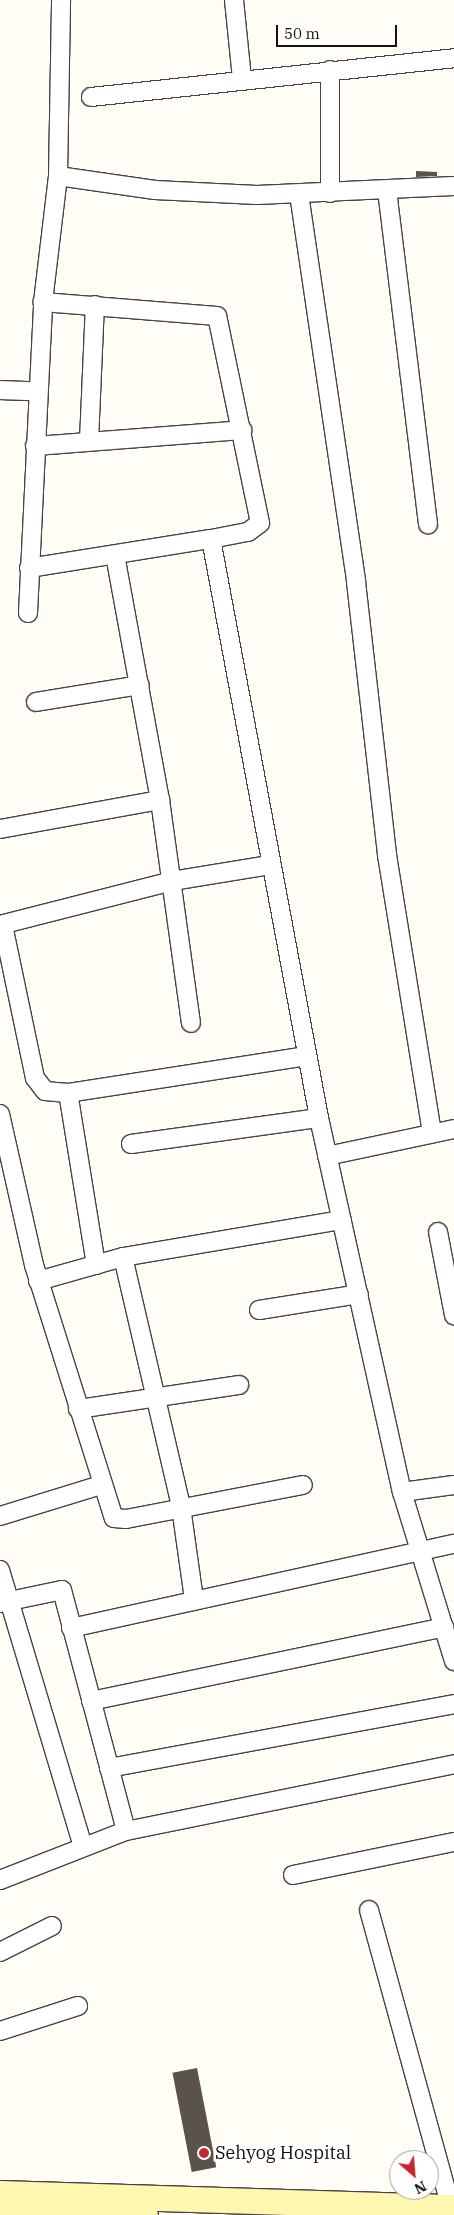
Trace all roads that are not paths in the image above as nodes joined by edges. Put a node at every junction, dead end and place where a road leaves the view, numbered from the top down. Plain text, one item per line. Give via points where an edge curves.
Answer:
1 (61, 0) edge
2 (234, 0) edge
3 (454, 58) edge
4 (330, 70) junction
5 (242, 79) junction
6 (91, 97) dead end
7 (58, 176) junction
8 (454, 186) edge
9 (387, 190) junction
10 (330, 193) junction
11 (299, 194) junction
12 (43, 302) junction
13 (95, 306) junction
14 (0, 390) edge
15 (38, 391) junction
16 (242, 430) junction
17 (89, 441) junction
18 (35, 446) junction
19 (428, 525) dead end
20 (211, 539) junction
21 (114, 555) junction
22 (29, 568) junction
23 (28, 613) dead end
24 (140, 685) junction
25 (36, 702) dead end
26 (160, 800) junction
27 (0, 829) edge
28 (270, 865) junction
29 (172, 881) junction
30 (2, 925) edge
31 (191, 1023) dead end
32 (306, 1056) junction
33 (68, 1093) junction
34 (0, 1114) edge
35 (319, 1118) junction
36 (454, 1128) edge
37 (432, 1133) junction
38 (131, 1144) dead end
39 (327, 1156) junction
40 (342, 1220) junction
41 (438, 1232) dead end
42 (123, 1257) junction
43 (96, 1265) junction
44 (38, 1281) junction
45 (359, 1294) junction
46 (259, 1310) dead end
47 (454, 1315) edge
48 (239, 1385) dead end
49 (155, 1396) junction
50 (78, 1409) junction
51 (101, 1485) junction
52 (303, 1485) dead end
53 (454, 1485) edge
54 (402, 1492) junction
55 (181, 1507) junction
56 (0, 1516) edge
57 (454, 1544) edge
58 (420, 1549) junction
59 (0, 1570) edge
60 (194, 1599) junction
61 (5, 1602) edge
62 (71, 1628) junction
63 (449, 1633) edge
64 (454, 1661) edge
65 (92, 1702) junction
66 (454, 1704) edge
67 (454, 1764) edge
68 (110, 1768) junction
69 (126, 1831) junction
70 (454, 1842) edge
71 (83, 1847) junction
72 (293, 1874) dead end
73 (1, 1876) edge
74 (369, 1910) dead end
75 (52, 1926) dead end
76 (0, 1952) edge
77 (78, 2006) dead end
78 (0, 2031) edge
79 (0, 2193) edge
80 (452, 2207) edge
81 (312, 2209) edge
82 (0, 2212) edge
83 (145, 2215) edge

1 - 7 street
2 - 5 street
3 - 4 street
4 - 5 street
4 - 10 street
5 - 6 street
7 - 11 street via 164,190
7 - 12 street
8 - 9 street
9 - 10 street
9 - 19 street
10 - 11 street
11 - 37 street via 356,582 387,855
12 - 13 street
12 - 15 street
13 - 16 street via 218,316
13 - 17 street
14 - 15 street
15 - 18 street
16 - 17 street
16 - 20 street via 260,523 248,532
17 - 18 street
18 - 22 street
20 - 21 street
20 - 28 street
21 - 22 street
21 - 24 street
22 - 23 street
24 - 25 street
24 - 26 street
26 - 27 street
26 - 29 street
28 - 29 street
28 - 32 street
29 - 30 street
29 - 31 street
30 - 33 street via 35,1078 45,1091
32 - 33 street
32 - 35 street
33 - 43 street
34 - 44 street
35 - 38 street
35 - 39 street
36 - 37 street
37 - 39 street
39 - 40 street
40 - 42 street
40 - 45 street
41 - 47 street
42 - 43 street
42 - 49 street
43 - 44 street
44 - 50 street
45 - 46 street
45 - 54 street
48 - 49 street
49 - 50 street
49 - 55 street
50 - 51 street
51 - 55 street via 110,1513 118,1519
51 - 56 street
52 - 55 street
53 - 54 street
54 - 58 street
55 - 60 street
57 - 58 street
58 - 60 street
58 - 63 street
59 - 61 street
60 - 62 street
61 - 62 street via 62,1590
61 - 71 street
62 - 65 street
63 - 64 street
63 - 65 street
65 - 68 street
66 - 68 street
67 - 69 street
68 - 69 street
69 - 71 street
70 - 72 street
71 - 73 street
74 - 80 street
75 - 76 street
77 - 78 street
79 - 81 street
80 - 81 street
82 - 83 street

